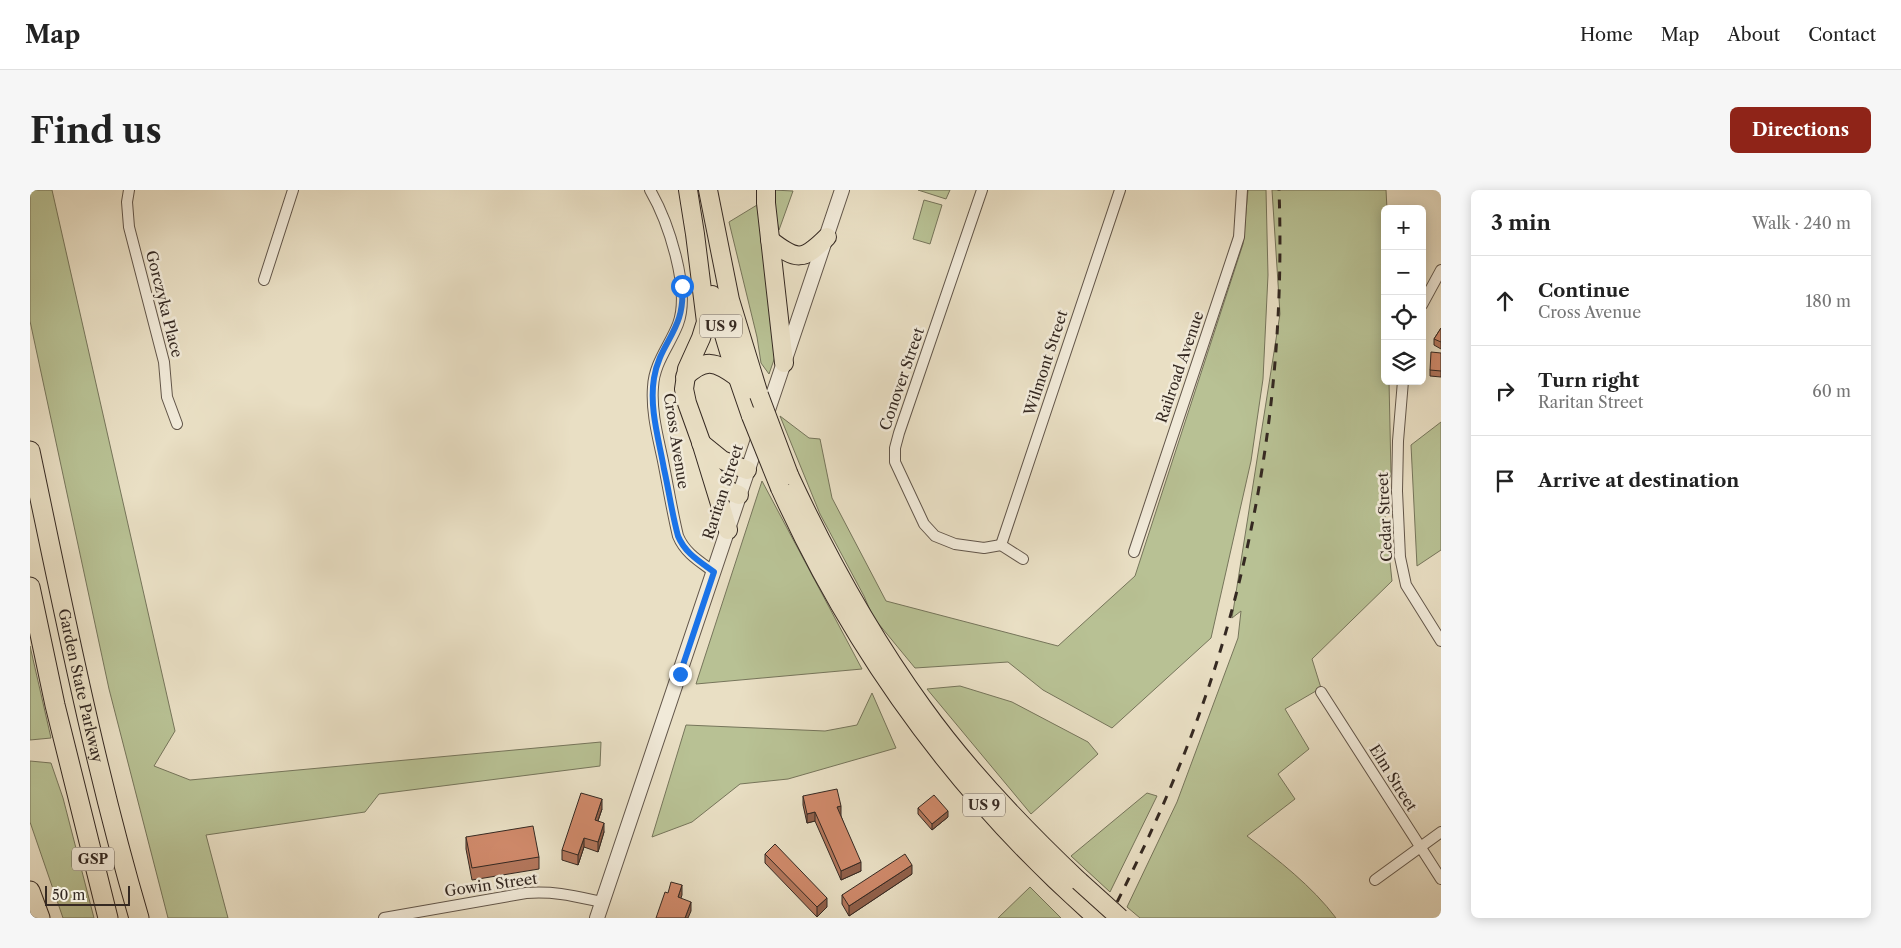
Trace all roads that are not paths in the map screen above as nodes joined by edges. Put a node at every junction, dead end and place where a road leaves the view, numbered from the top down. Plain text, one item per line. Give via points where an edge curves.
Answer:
1 (129, 190) edge
2 (650, 190) edge
3 (688, 190) edge
4 (708, 190) edge
5 (721, 190) edge
6 (842, 190) edge
7 (982, 190) edge
8 (1120, 190) edge
9 (1242, 190) edge
10 (291, 191) edge
11 (764, 194) edge
12 (695, 234) junction
13 (827, 237) junction
14 (770, 240) junction
15 (1441, 270) edge
16 (724, 274) junction
17 (264, 280) dead end
18 (1426, 298) edge
19 (784, 363) junction
20 (737, 377) junction
21 (685, 378) junction
22 (1402, 385) edge
23 (177, 424) dead end
24 (701, 442) junction
25 (30, 451) edge
26 (747, 470) junction
27 (710, 471) junction
28 (784, 481) junction
29 (739, 495) junction
30 (728, 530) junction
31 (1001, 545) junction
32 (1134, 552) dead end
33 (1023, 559) dead end
34 (714, 572) junction
35 (30, 587) edge
36 (1441, 641) edge
37 (1321, 692) dead end
38 (1441, 832) edge
39 (1419, 846) junction
40 (1441, 879) edge
41 (1375, 880) dead end
42 (1076, 888) junction
43 (30, 890) edge
44 (602, 902) junction
45 (40, 918) edge
46 (108, 918) edge
47 (138, 918) edge
48 (384, 918) edge
49 (597, 918) edge
50 (1097, 918) edge
51 (1120, 918) edge

1 - 23 street, Gorczyka Place via 129,227
2 - 34 street, Cross Avenue via 667,229 682,295 678,323 655,370 652,394 655,418 678,536 690,554
3 - 12 highway, US 9
4 - 16 highway, US 9
5 - 16 highway
6 - 13 street, Raritan Street
7 - 31 street, Conover Street via 899,432 895,462 924,524 935,536 956,544 984,548
8 - 31 street, Wilmont Street
9 - 32 street, Railroad Avenue via 1239,236
10 - 17 street
11 - 14 highway
12 - 20 highway, US 9
12 - 21 highway via 706,322
13 - 14 highway via 801,256 788,253
13 - 19 street, Raritan Street
14 - 19 highway
15 - 18 street
16 - 28 highway, US 9, bridge
19 - 26 street, Raritan Street
20 - 21 highway via 710,363 698,366
20 - 28 highway, US 9, bridge via 751,416
21 - 24 highway via 685,396
22 - 36 street, Cedar Street via 1397,491 1400,557 1406,585
24 - 26 highway via 722,460
24 - 27 highway
25 - 47 highway, Garden State Parkway / GSP via 85,703
26 - 29 street, Raritan Street
27 - 29 highway via 725,488
27 - 30 highway
28 - 42 highway, US 9 via 879,642 923,708
28 - 42 highway, US 9 via 811,556 860,641 905,707 965,785 1002,826
29 - 30 street, Raritan Street
30 - 34 street, Raritan Street
31 - 33 street
34 - 44 street, Raritan Street
35 - 46 highway, Garden State Parkway / GSP via 55,705
37 - 39 street, Elm Street
38 - 39 street
39 - 40 street, Elm Street
39 - 41 street
42 - 50 highway, US 9
42 - 51 highway, US 9, bridge
43 - 45 highway
44 - 48 street, Gowin Street via 564,893 526,893
44 - 49 street, Raritan Street

